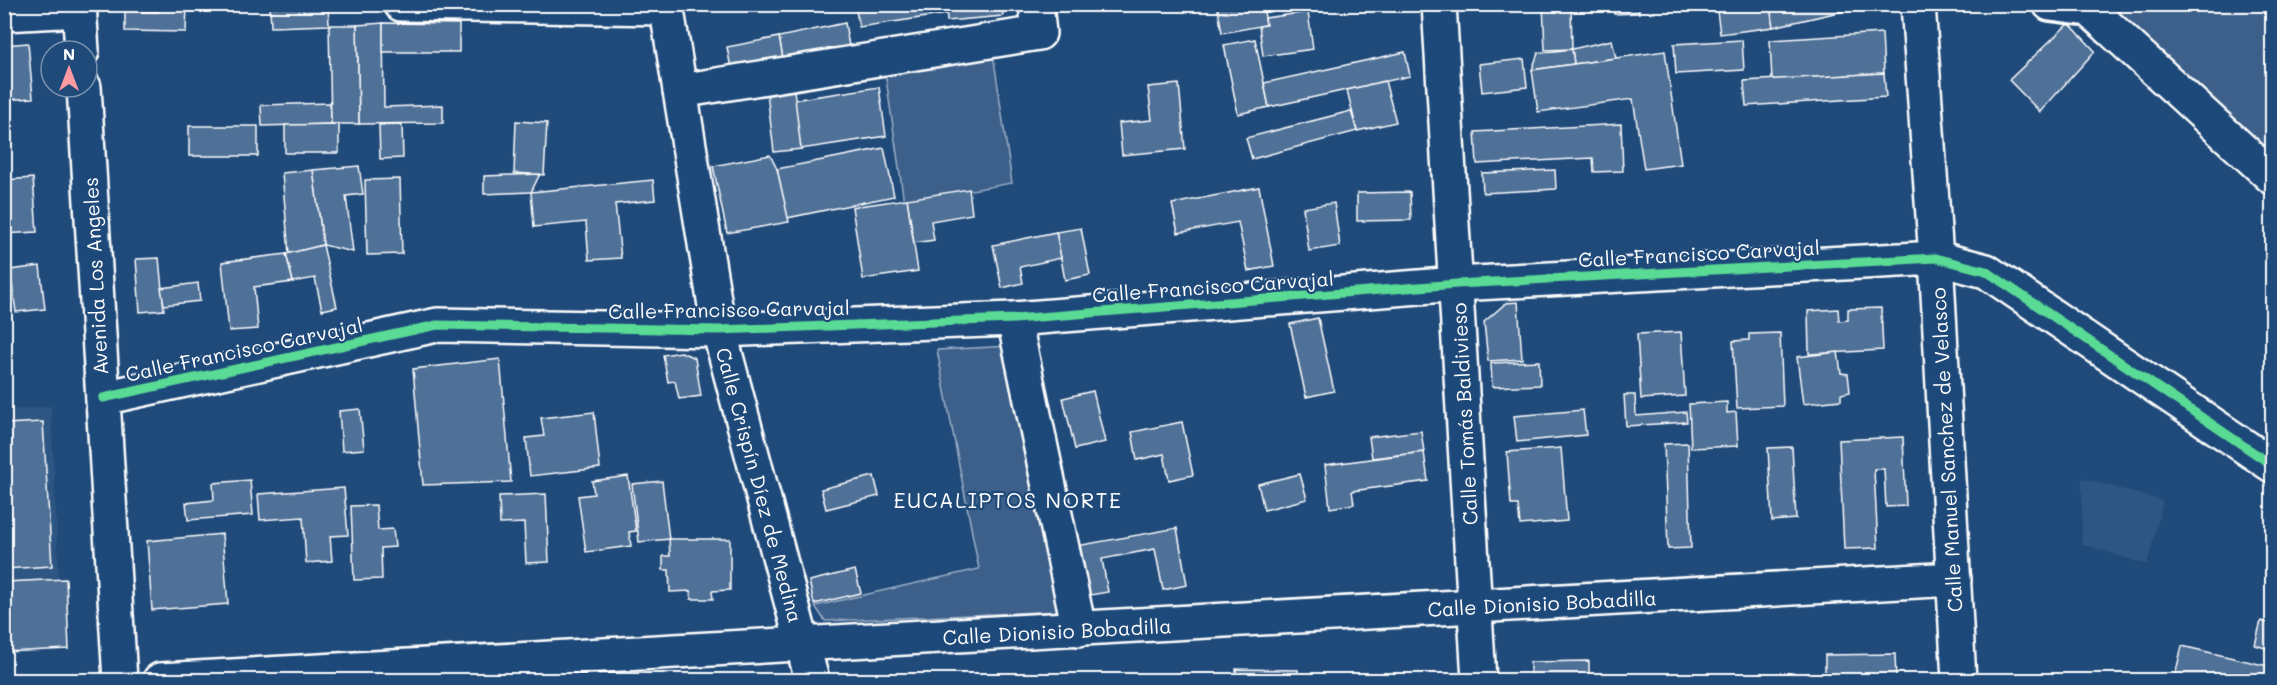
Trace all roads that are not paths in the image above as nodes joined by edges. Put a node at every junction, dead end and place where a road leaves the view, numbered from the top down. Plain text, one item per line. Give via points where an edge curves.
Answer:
1 (401, 4) edge
2 (1036, 4) edge
3 (1439, 4) edge
4 (1918, 4) edge
5 (2050, 4) edge
6 (666, 6) edge
7 (79, 7) edge
8 (4, 14) edge
9 (81, 39) edge
10 (680, 91) junction
11 (85, 99) edge
12 (2272, 177) edge
13 (1936, 258) junction
14 (1456, 285) junction
15 (1014, 319) junction
16 (719, 330) junction
17 (103, 398) junction
18 (2272, 465) edge
19 (1954, 579) junction
20 (1475, 607) junction
21 (1079, 629) junction
22 (803, 645) junction
23 (120, 681) edge
24 (160, 681) edge
25 (812, 681) edge
26 (1479, 681) edge
27 (1959, 681) edge

1 - 6 street
2 - 10 street via 1039,33
3 - 14 street, Calle Tomás Baldivieso
4 - 13 street, Calle Manuel Sanchez de Velasco
5 - 12 street via 2089,9
6 - 10 street, Calle Crispín Díez de Medina
7 - 8 street
7 - 9 street
10 - 16 street, Calle Crispín Díez de Medina
11 - 17 street, Avenida Los Angeles
13 - 14 street, Calle Francisco Carvajal
13 - 18 street, Calle Francisco Carvajal via 1986,271
13 - 19 street, Calle Manuel Sanchez de Velasco
14 - 15 street, Calle Francisco Carvajal
14 - 20 street, Calle Tomás Baldivieso
15 - 16 street, Calle Francisco Carvajal
15 - 21 street
16 - 17 street, Calle Francisco Carvajal via 437,325
16 - 22 street, Calle Crispín Díez de Medina
17 - 23 street, Avenida Los Angeles
19 - 20 street, Calle Dionisio Bobadilla
19 - 27 street, Calle Manuel Sanchez de Velasco
20 - 21 street, Calle Dionisio Bobadilla
20 - 26 street, Calle Tomás Baldivieso
21 - 22 street, Calle Dionisio Bobadilla
22 - 24 street, Calle Dionisio Bobadilla
22 - 25 street, Calle Crispín Díez de Medina

